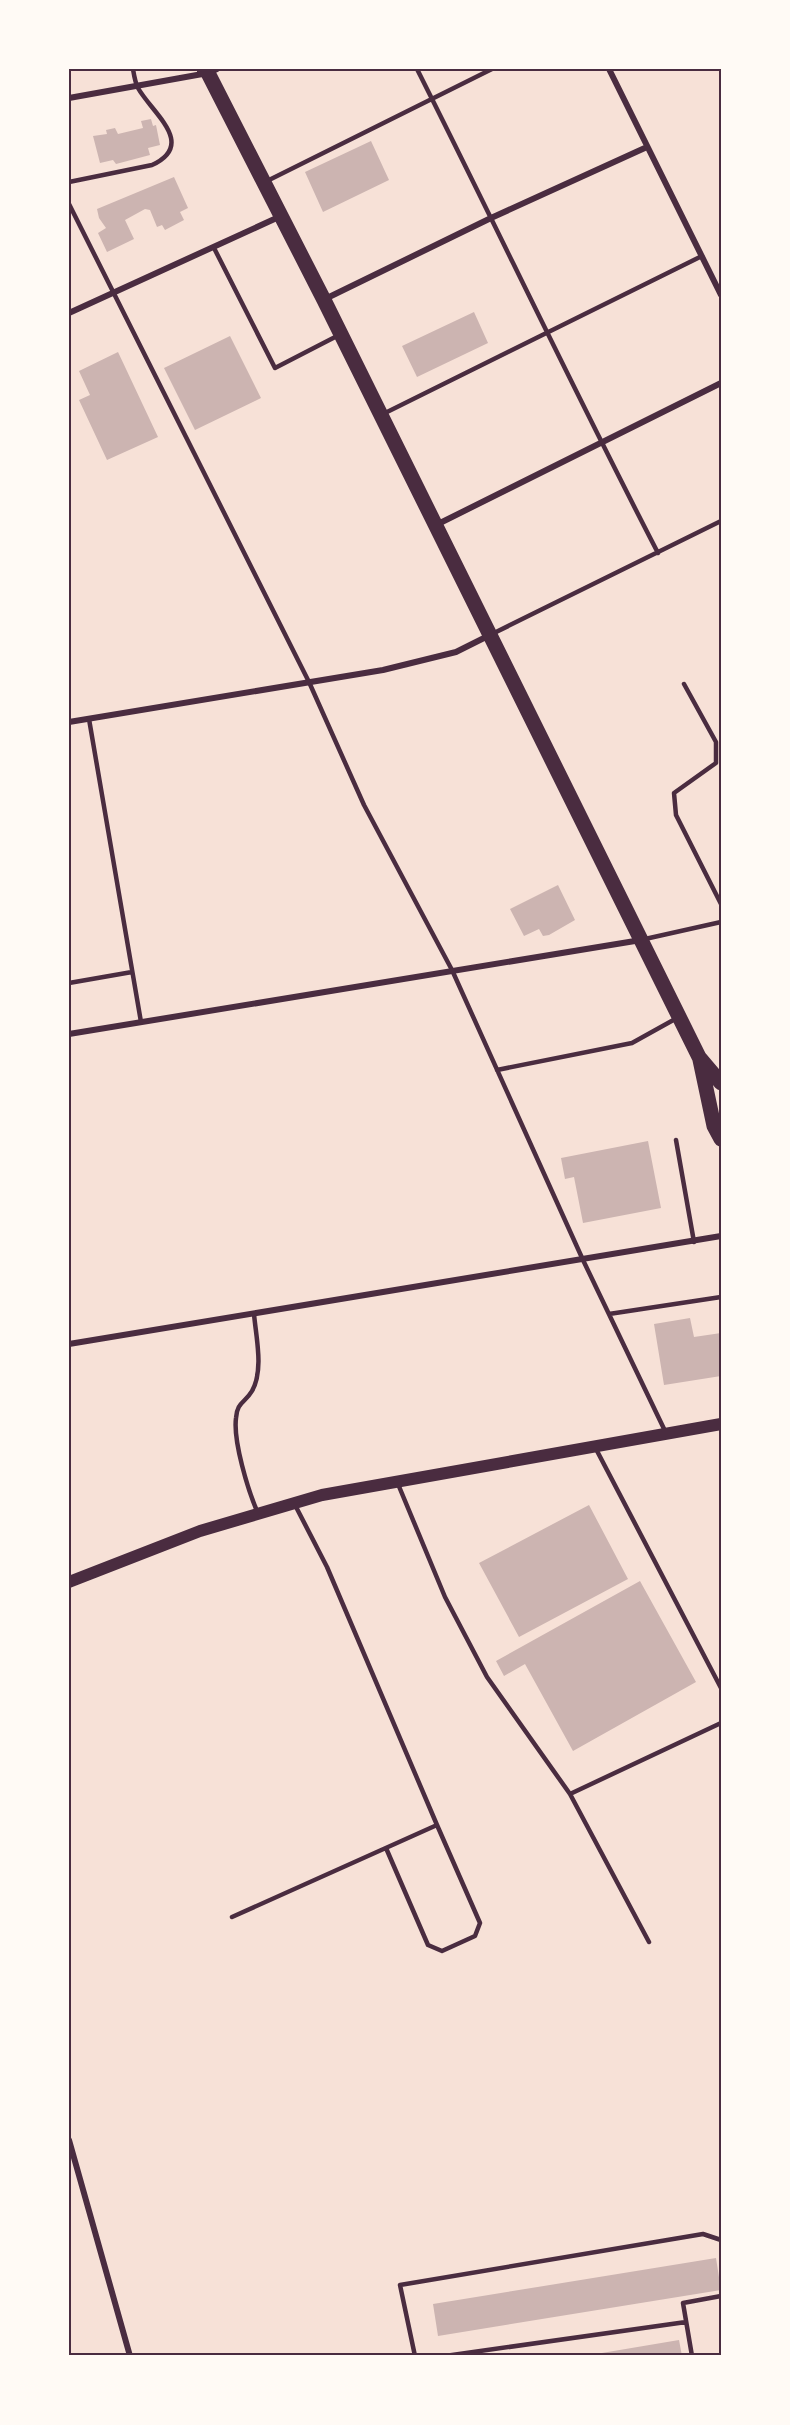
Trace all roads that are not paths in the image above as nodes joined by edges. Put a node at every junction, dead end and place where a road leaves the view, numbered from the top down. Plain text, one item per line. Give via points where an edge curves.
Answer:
1 (133, 69) edge
2 (417, 69) edge
3 (492, 69) edge
4 (609, 69) edge
5 (209, 70) edge
6 (138, 87) junction
7 (69, 98) edge
8 (432, 98) junction
9 (647, 147) junction
10 (69, 182) edge
11 (265, 182) junction
12 (69, 204) edge
13 (281, 216) junction
14 (491, 218) junction
15 (214, 248) junction
16 (702, 256) junction
17 (113, 294) junction
18 (721, 295) edge
19 (324, 300) junction
20 (69, 313) edge
21 (548, 332) junction
22 (342, 334) junction
23 (721, 383) edge
24 (381, 415) junction
25 (601, 442) junction
26 (721, 521) edge
27 (435, 525) junction
28 (658, 553) junction
29 (490, 635) junction
30 (309, 682) junction
31 (684, 684) dead end
32 (90, 719) junction
33 (69, 722) edge
34 (721, 904) edge
35 (721, 922) edge
36 (642, 940) junction
37 (452, 970) junction
38 (132, 972) junction
39 (69, 983) edge
40 (679, 1016) junction
41 (141, 1022) junction
42 (69, 1034) edge
43 (699, 1057) junction
44 (497, 1070) junction
45 (721, 1083) edge
46 (721, 1139) edge
47 (676, 1140) dead end
48 (721, 1236) edge
49 (694, 1242) junction
50 (583, 1260) junction
51 (721, 1298) edge
52 (254, 1314) junction
53 (609, 1314) junction
54 (69, 1344) edge
55 (721, 1424) edge
56 (666, 1433) junction
57 (594, 1446) junction
58 (397, 1482) junction
59 (294, 1503) junction
60 (259, 1514) junction
61 (69, 1582) edge
62 (721, 1688) edge
63 (721, 1722) edge
64 (570, 1794) junction
65 (437, 1825) junction
66 (386, 1848) junction
67 (232, 1917) dead end
68 (649, 1942) dead end
69 (69, 2140) edge
70 (721, 2240) edge
71 (721, 2296) edge
72 (686, 2322) junction
73 (130, 2356) edge
74 (415, 2356) edge
75 (445, 2356) edge
76 (692, 2356) edge

1 - 6 lane
2 - 8 lane
3 - 8 lane
4 - 9 street
5 - 6 street
5 - 11 main road
6 - 7 street
6 - 10 lane via 168,129 170,152 152,165
8 - 11 lane
8 - 14 lane
9 - 14 street
9 - 16 street
11 - 13 main road
12 - 17 lane
13 - 15 street
13 - 19 main road
14 - 19 street
14 - 21 lane
15 - 17 street
15 - 22 lane via 275,368
16 - 18 street
16 - 21 lane
17 - 20 street
17 - 30 lane
19 - 22 main road
21 - 24 lane
21 - 25 lane
22 - 24 main road
23 - 25 street
24 - 27 main road
25 - 27 street
25 - 28 lane
26 - 28 lane
27 - 29 main road
28 - 29 lane
29 - 30 street via 445,654 383,670
29 - 36 main road
30 - 32 street
30 - 37 lane via 364,805
31 - 34 lane via 716,742 716,763 674,793 676,815
32 - 33 street
32 - 38 lane
35 - 36 lane
36 - 37 street
36 - 40 main road
37 - 41 street
37 - 44 lane
38 - 39 lane
38 - 41 lane
40 - 43 main road
40 - 44 lane via 632,1043
41 - 42 street
43 - 45 main road
43 - 46 main road via 714,1126
44 - 50 lane
47 - 49 lane
48 - 49 street
49 - 50 street
50 - 52 street
50 - 53 lane
51 - 53 lane
52 - 54 street
52 - 60 lane via 256,1379 235,1419 243,1470
53 - 56 lane
55 - 56 main road
56 - 57 main road
57 - 58 main road
57 - 62 lane
58 - 59 main road
58 - 64 lane via 445,1597 487,1677
59 - 60 main road
59 - 65 lane via 327,1567
60 - 61 main road via 200,1531
63 - 64 lane
64 - 68 lane
65 - 66 lane
65 - 66 lane via 480,1923 475,1936 442,1951 428,1945
66 - 67 lane
69 - 73 street
70 - 74 lane via 703,2234 400,2285
71 - 72 lane via 683,2303
72 - 75 lane
72 - 76 lane

